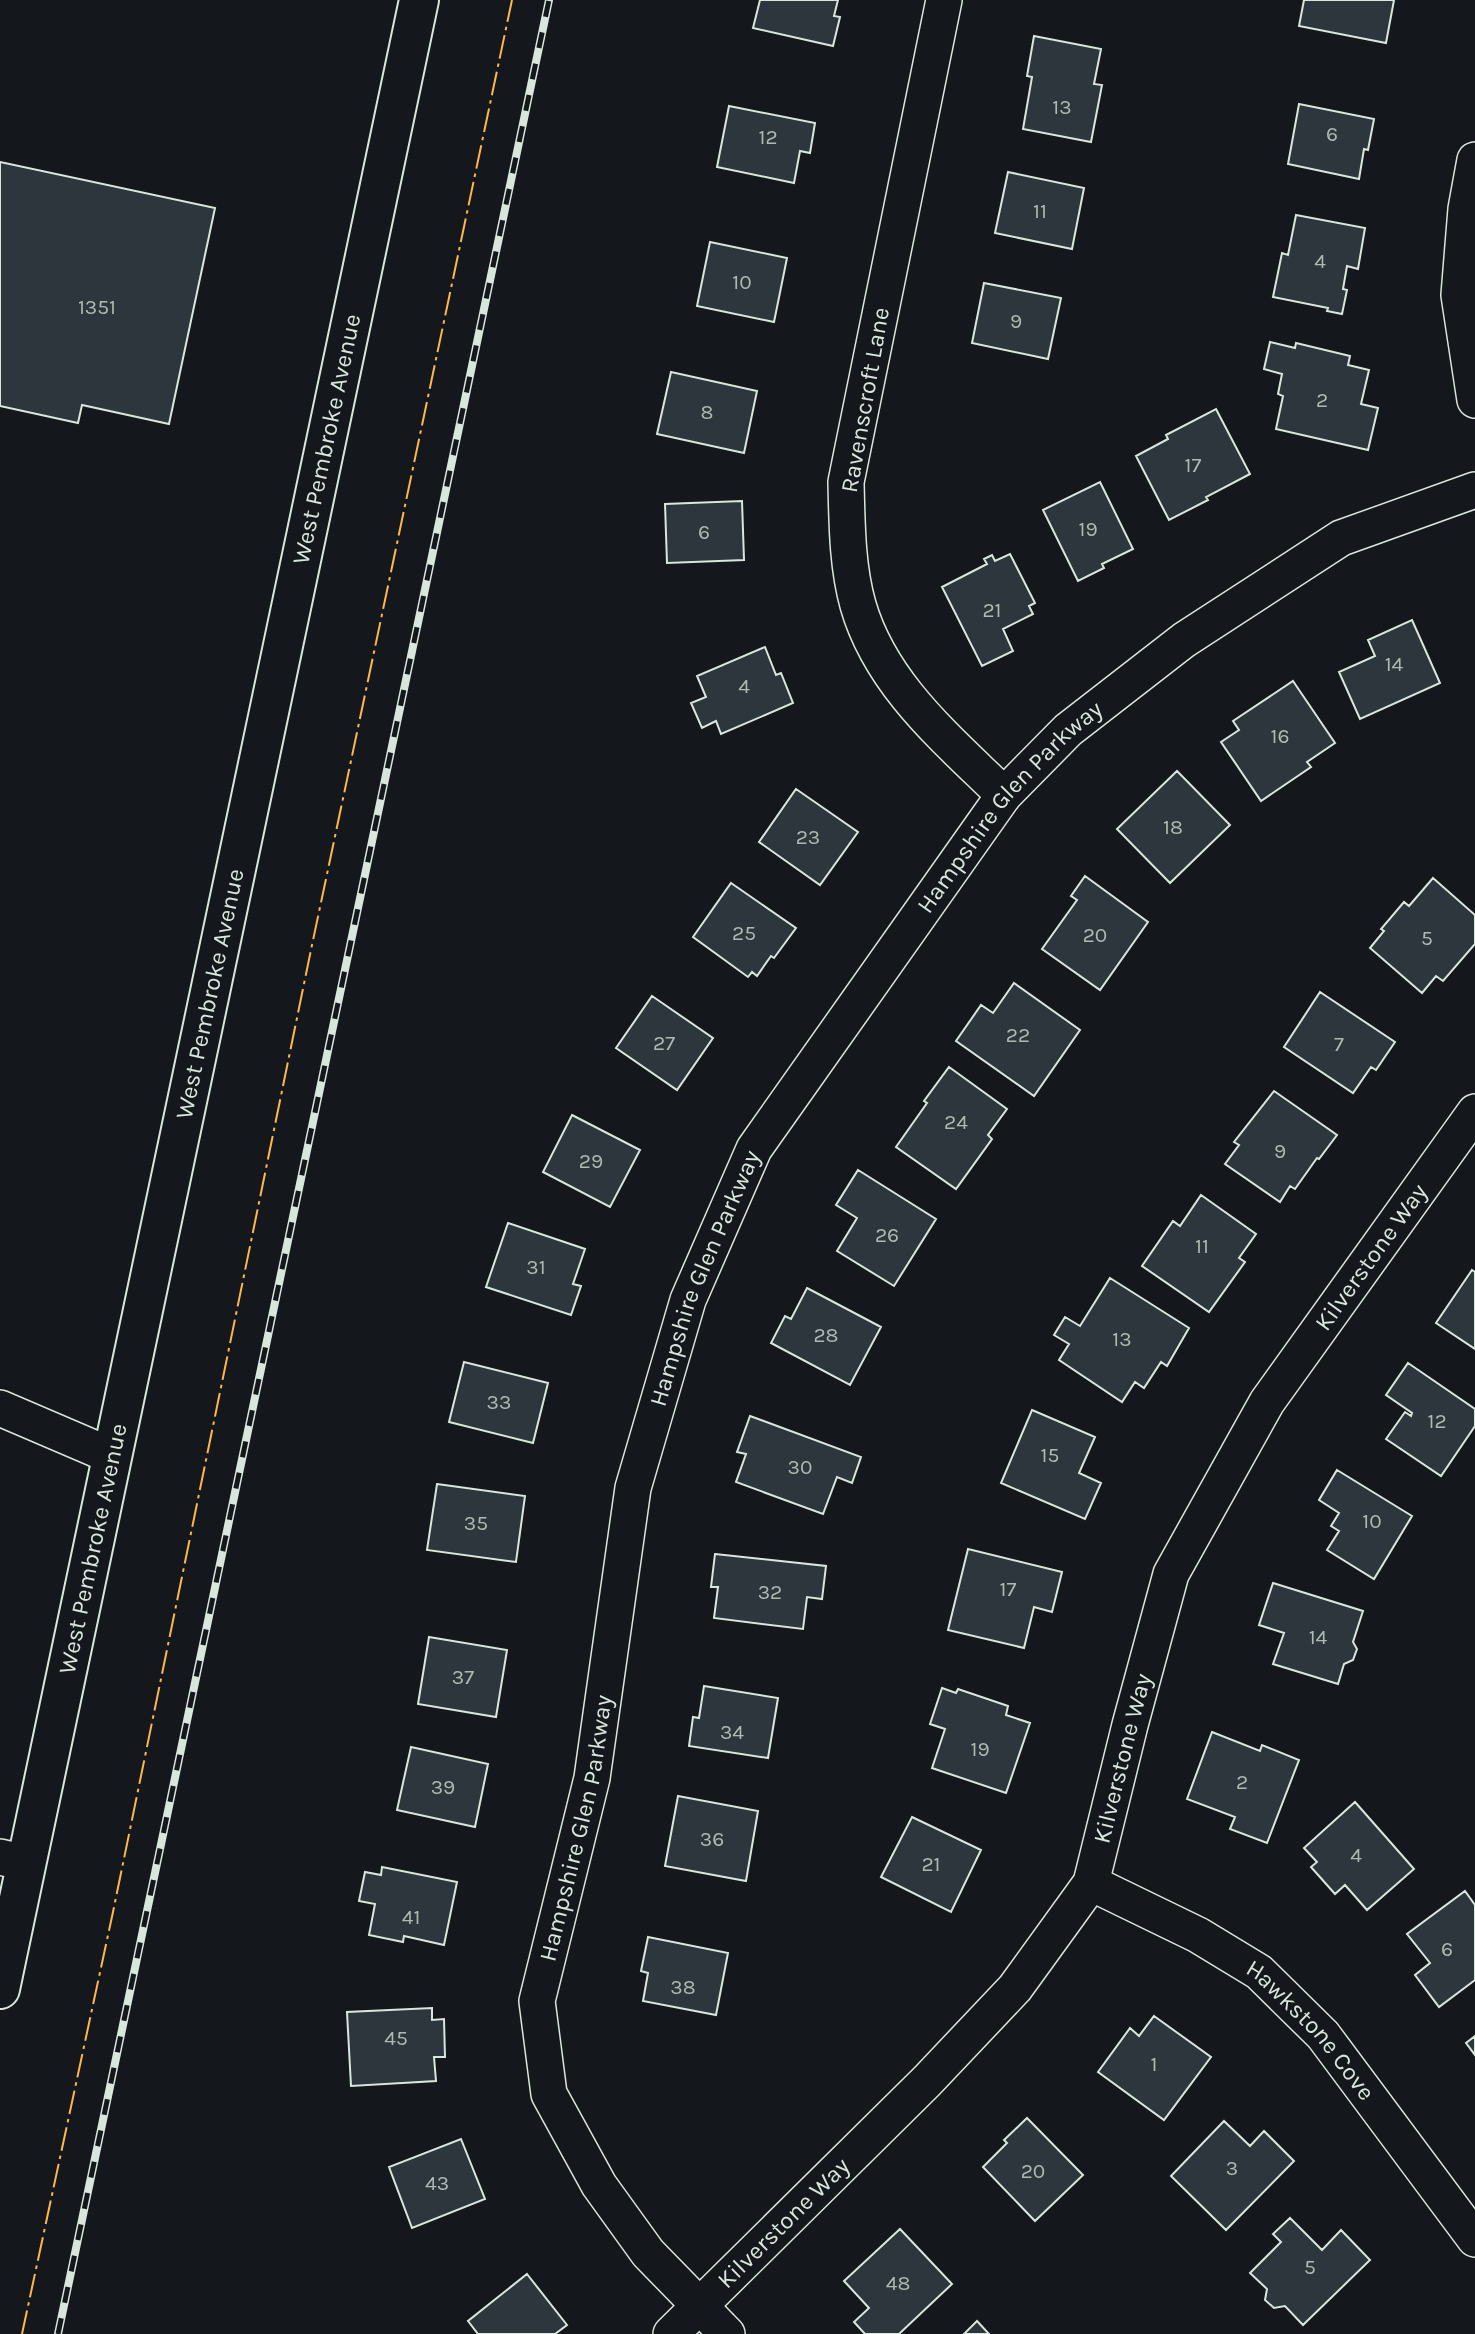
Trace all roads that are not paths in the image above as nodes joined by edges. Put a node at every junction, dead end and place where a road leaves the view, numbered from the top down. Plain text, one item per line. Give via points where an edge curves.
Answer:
1 (419, 0) edge
2 (944, 0) edge
3 (1475, 160) edge
4 (1475, 400) edge
5 (1475, 490) edge
6 (1004, 795) junction
7 (1475, 1112) edge
8 (0, 1408) edge
9 (112, 1456) junction
10 (13, 1860) edge
11 (1091, 1883) junction
12 (0, 1989) edge
13 (1475, 2239) edge
14 (699, 2305) junction
15 (671, 2334) edge
16 (727, 2334) edge

1 - 9 main road, West Pembroke Avenue
2 - 6 street, Ravenscroft Lane via 846,482 848,538 859,606 884,666 922,715
3 - 4 street via 1458,295
5 - 6 street, Hampshire Glen Parkway via 1341,538 1184,640 1068,730
6 - 14 street, Hampshire Glen Parkway via 754,1149 688,1300 633,1488 592,1778 537,2001 549,2094 599,2185 648,2253
7 - 11 street, Kilverstone Way via 1267,1402 1171,1574
8 - 9 street
9 - 10 main road, West Pembroke Avenue
10 - 12 main road, West Pembroke Avenue
11 - 13 street, Hawkstone Cove via 1198,1935 1259,1972 1323,2035
11 - 14 street, Kilverstone Way via 1015,1988
14 - 15 street, Kilverstone Way
14 - 16 street, Hampshire Glen Parkway

